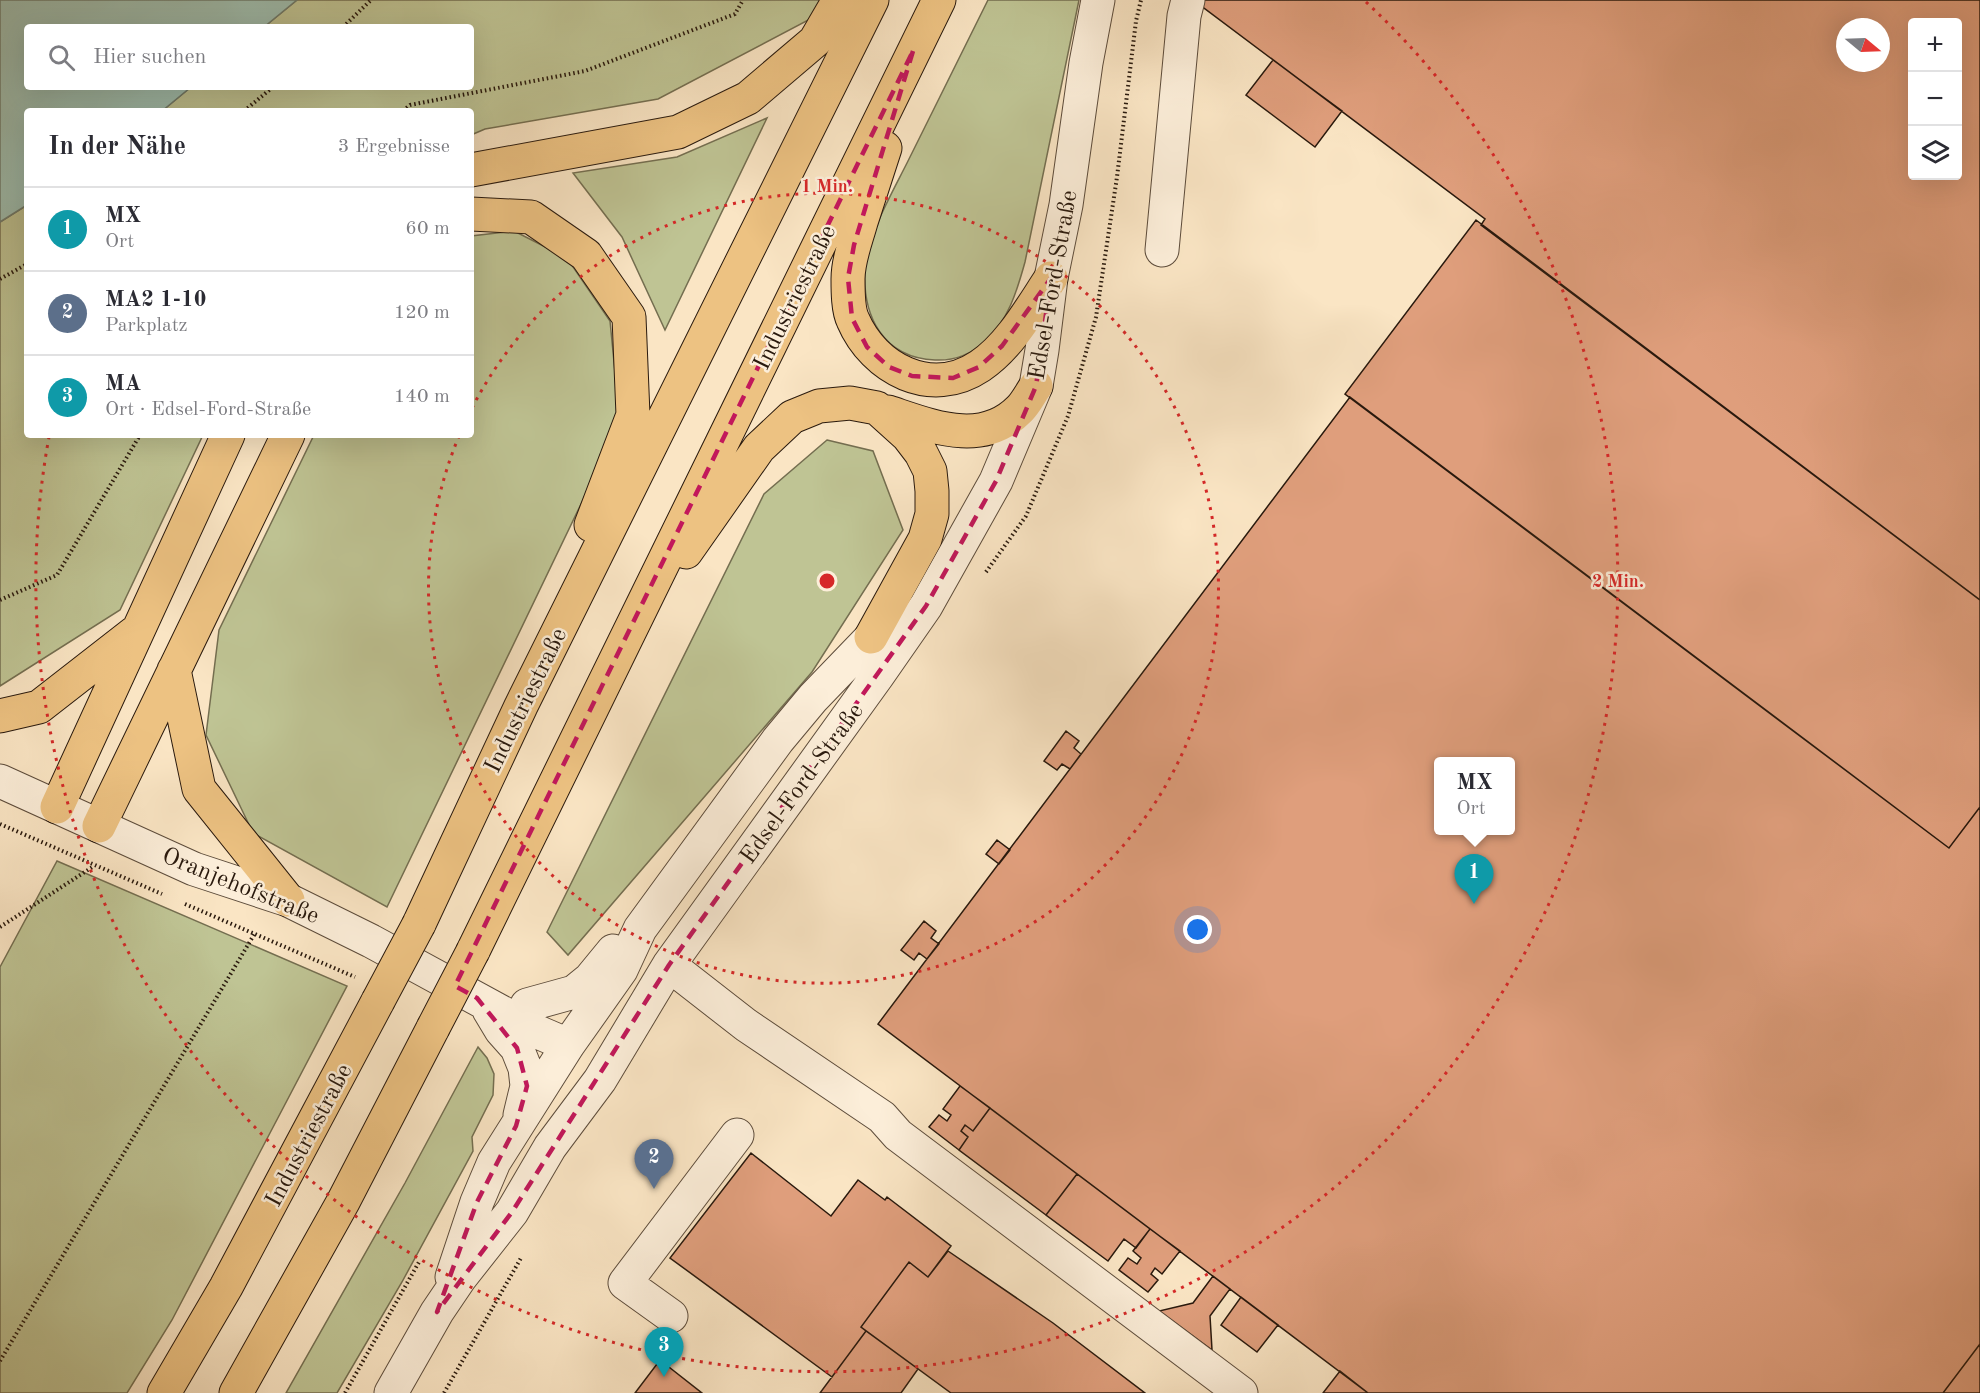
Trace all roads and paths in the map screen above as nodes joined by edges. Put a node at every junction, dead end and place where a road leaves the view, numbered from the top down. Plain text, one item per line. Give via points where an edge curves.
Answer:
1 (371, 0) edge
2 (743, 0) edge
3 (839, 0) edge
4 (872, 0) edge
5 (939, 0) edge
6 (1098, 0) edge
7 (1188, 0) edge
8 (346, 24) edge
9 (913, 51) junction
10 (269, 90) edge
11 (248, 108) edge
12 (406, 108) edge
13 (474, 169) edge
14 (474, 214) edge
15 (1162, 250) dead end
16 (24, 266) edge
17 (1051, 278) junction
18 (0, 279) edge
19 (1036, 386) junction
20 (877, 408) junction
21 (138, 438) edge
22 (227, 438) edge
23 (287, 438) edge
24 (956, 554) junction
25 (0, 600) edge
26 (634, 624) junction
27 (138, 630) junction
28 (871, 637) junction
29 (174, 670) junction
30 (521, 706) junction
31 (0, 716) edge
32 (0, 781) edge
33 (57, 807) junction
34 (0, 824) edge
35 (99, 826) junction
36 (94, 866) junction
37 (163, 895) dead end
38 (288, 900) junction
39 (184, 903) dead end
40 (0, 927) edge
41 (640, 929) junction
42 (255, 933) junction
43 (669, 965) junction
44 (353, 976) dead end
45 (477, 998) junction
46 (526, 1005) junction
47 (641, 1010) junction
48 (568, 1045) junction
49 (516, 1126) junction
50 (737, 1136) dead end
51 (550, 1147) junction
52 (524, 1252) dead end
53 (437, 1312) junction
54 (671, 1316) dead end
55 (0, 1361) edge
56 (164, 1393) edge
57 (236, 1393) edge
58 (391, 1393) edge
59 (444, 1393) edge
60 (1241, 1393) edge

1 - 8 path
2 - 12 path via 735,14 585,71
3 - 13 highway via 815,41 748,98 678,132
4 - 30 highway, Industriestraße
5 - 9 highway, Industriestraße
6 - 17 street, Edsel-Ford-Straße
7 - 15 street
9 - 17 highway via 854,245 848,278 852,318 867,347 889,367 912,376 953,378 980,367 1002,346
9 - 26 highway, Industriestraße
10 - 11 path
14 - 30 highway via 531,217 586,255 629,317 633,415
16 - 18 path
17 - 19 street, Edsel-Ford-Straße
19 - 20 highway via 1021,408 1002,423 984,430 944,430
19 - 24 street, Edsel-Ford-Straße via 996,481
20 - 26 highway via 850,403 819,406 792,417 759,448
20 - 28 highway via 921,453 930,471 932,514 925,539
21 - 25 path via 57,575
22 - 27 highway
23 - 29 highway
24 - 28 street, Edsel-Ford-Straße
24 - 43 street, Edsel-Ford-Straße via 878,675
26 - 57 highway, Industriestraße, bridge via 473,951 343,1202
27 - 31 highway via 39,707
27 - 33 highway
28 - 41 street, Edsel-Ford-Straße via 778,740
29 - 35 highway
29 - 38 highway via 199,789
30 - 56 highway, Industriestraße, bridge via 419,924 226,1287
32 - 33 street, Oranjehofstraße
33 - 35 street, Oranjehofstraße
34 - 36 path
35 - 38 street, Oranjehofstraße via 194,869
36 - 37 path
36 - 40 path
38 - 45 street, Oranjehofstraße
39 - 42 path
41 - 46 street, Edsel-Ford-Straße via 574,992
41 - 48 street, Edsel-Ford-Straße via 621,970
42 - 44 path
42 - 55 path
43 - 47 street, Edsel-Ford-Straße
43 - 60 street via 746,1025 882,1117 898,1135
45 - 46 street, Oranjehofstraße
45 - 48 street, Oranjehofstraße
45 - 49 street, Oranjehofstraße via 518,1048 525,1068 527,1086
46 - 48 street, Oranjehofstraße via 553,1024
47 - 48 street, Edsel-Ford-Straße via 619,1029 594,1040
47 - 51 street, Edsel-Ford-Straße via 600,1080
48 - 49 street, Edsel-Ford-Straße
48 - 51 street, Edsel-Ford-Straße via 574,1058 574,1077
49 - 53 street, Edsel-Ford-Straße via 494,1162 477,1202
50 - 54 street via 626,1283
51 - 53 street, Edsel-Ford-Straße via 512,1212
52 - 59 path
53 - 58 street, Edsel-Ford-Straße

